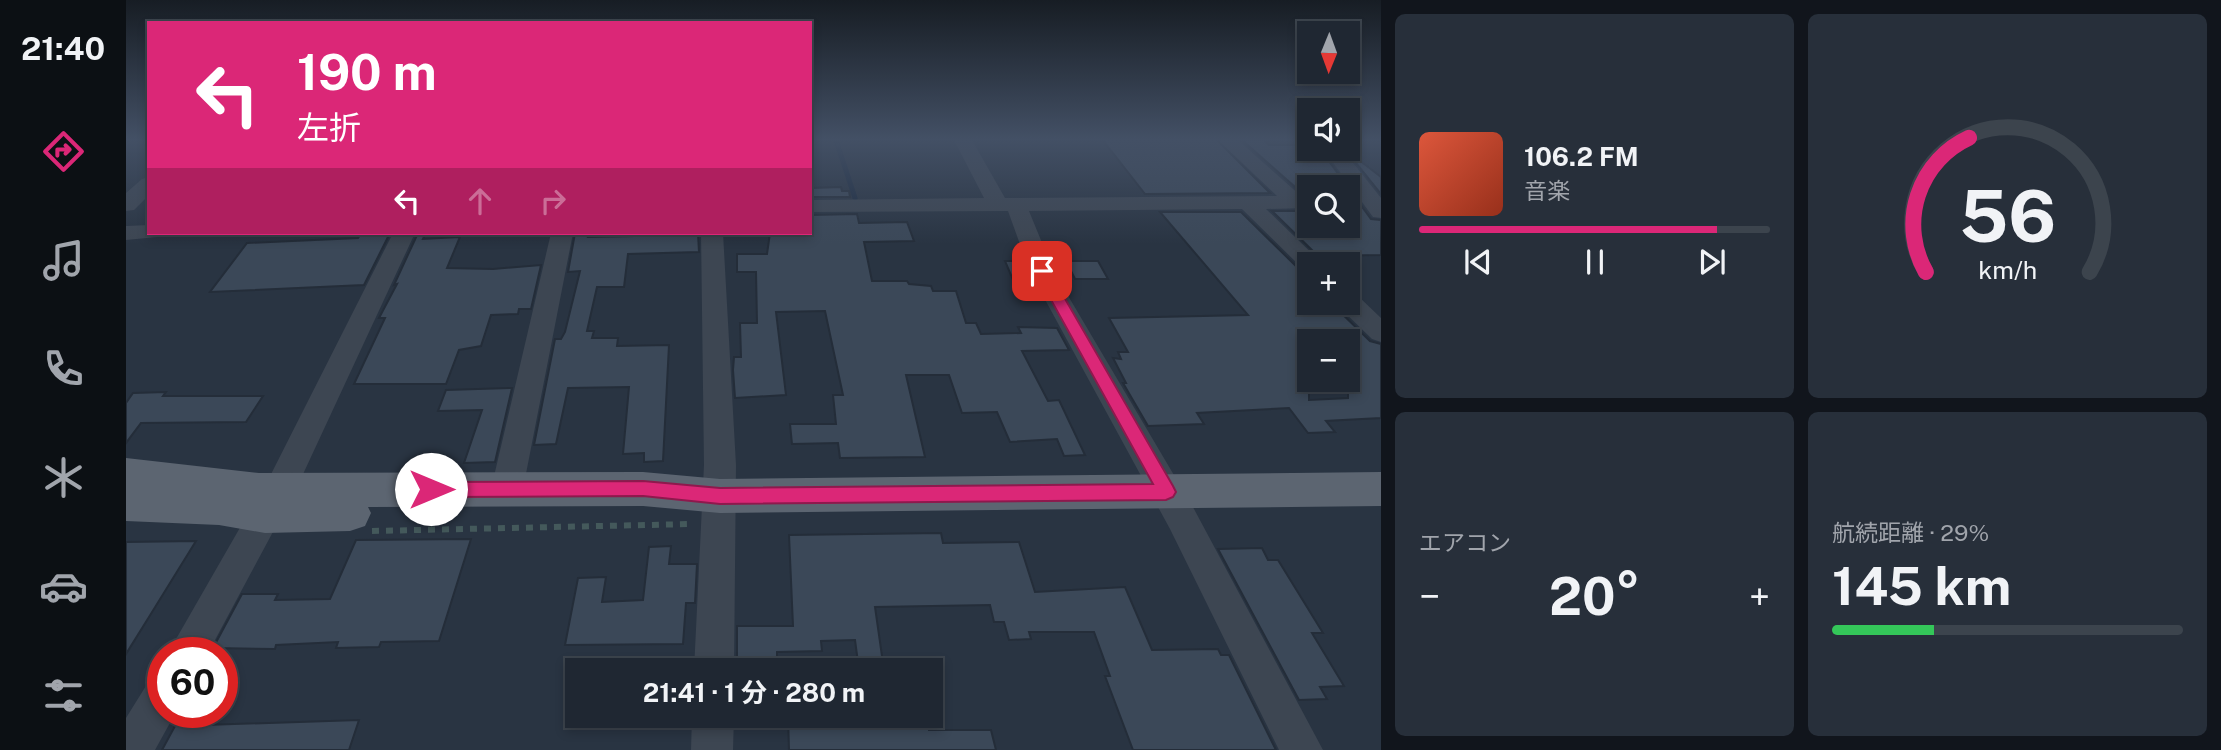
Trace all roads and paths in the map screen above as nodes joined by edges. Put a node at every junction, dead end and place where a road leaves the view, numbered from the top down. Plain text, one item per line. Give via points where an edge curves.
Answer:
1 (987, 175) edge
2 (1270, 175) edge
3 (1352, 175) edge
4 (147, 185) edge
5 (1297, 197) edge
6 (1247, 202) junction
7 (1297, 202) edge
8 (1007, 204) junction
9 (126, 205) edge
10 (812, 206) edge
11 (1377, 207) edge
12 (147, 232) edge
13 (126, 233) edge
14 (403, 235) edge
15 (562, 235) edge
16 (712, 235) edge
17 (1299, 252) edge
18 (1360, 312) edge
19 (1381, 333) edge
20 (126, 474) edge
21 (507, 489) junction
22 (1381, 489) edge
23 (1166, 492) junction
24 (720, 496) junction
25 (272, 502) junction
26 (126, 503) edge
27 (126, 521) edge
28 (196, 637) edge
29 (714, 658) edge
30 (147, 722) edge
31 (713, 728) edge
32 (131, 750) edge
33 (712, 750) edge
34 (1303, 750) edge

1 - 8 street
2 - 5 street
3 - 11 street
4 - 9 street
6 - 7 street
6 - 8 street
6 - 17 street
8 - 10 street
8 - 23 street
12 - 13 street
14 - 25 street
15 - 21 street
16 - 24 street
18 - 19 street
20 - 25 main road via 259,490
21 - 24 main road via 643,489
21 - 25 main road
22 - 23 main road
23 - 24 main road
23 - 34 street
24 - 25 main road via 639,508
24 - 29 street
25 - 26 main road via 219,508
25 - 27 main road via 207,521
25 - 28 street
30 - 32 street
31 - 33 street

